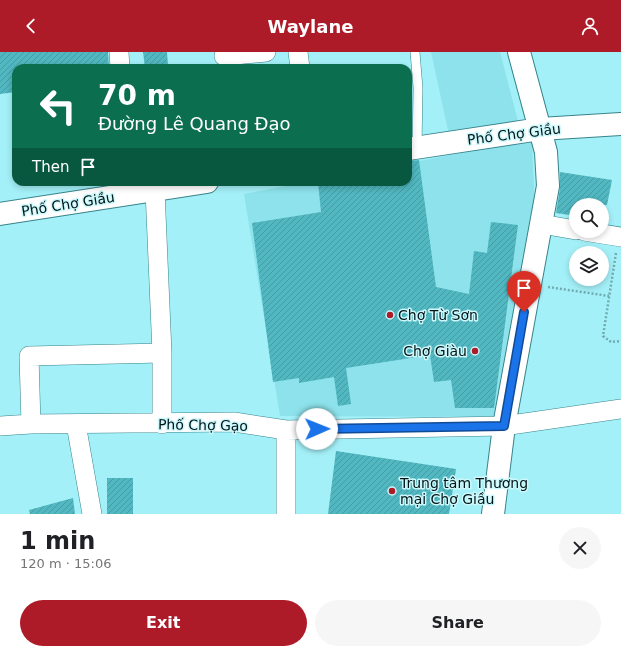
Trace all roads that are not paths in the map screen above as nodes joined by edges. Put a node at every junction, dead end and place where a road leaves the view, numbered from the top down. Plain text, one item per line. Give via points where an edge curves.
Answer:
1 (119, 52) edge
2 (266, 52) edge
3 (298, 52) edge
4 (414, 52) edge
5 (519, 52) edge
6 (224, 56) dead end
7 (120, 64) edge
8 (300, 64) edge
9 (621, 124) edge
10 (540, 129) junction
11 (413, 149) edge
12 (181, 186) edge
13 (155, 190) junction
14 (0, 214) edge
15 (541, 224) junction
16 (569, 229) edge
17 (604, 238) edge
18 (619, 243) edge
19 (162, 354) junction
20 (621, 409) edge
21 (31, 424) junction
22 (76, 424) junction
23 (162, 424) junction
24 (0, 426) edge
25 (504, 426) junction
26 (286, 430) junction
27 (92, 514) edge
28 (286, 514) edge
29 (493, 514) edge

1 - 7 street
2 - 6 street
3 - 8 street
4 - 11 lane via 418,88
5 - 10 main road
9 - 10 main road, Phố Chợ Giầu
10 - 11 main road, Phố Chợ Giầu
10 - 15 main road via 546,152 548,186
12 - 13 main road, Phố Chợ Giầu
13 - 14 main road, Phố Chợ Giầu
13 - 19 street
15 - 16 street
15 - 25 main road
17 - 18 street
19 - 21 street via 30,356
19 - 23 street
20 - 25 street, Phố Chợ Gạo
21 - 22 street, Phố Chợ Gạo
21 - 24 street, Phố Chợ Gạo
22 - 23 street, Phố Chợ Gạo
22 - 27 street
23 - 26 street, Phố Chợ Gạo via 234,422
25 - 26 street, Phố Chợ Gạo
25 - 29 main road
26 - 28 street

